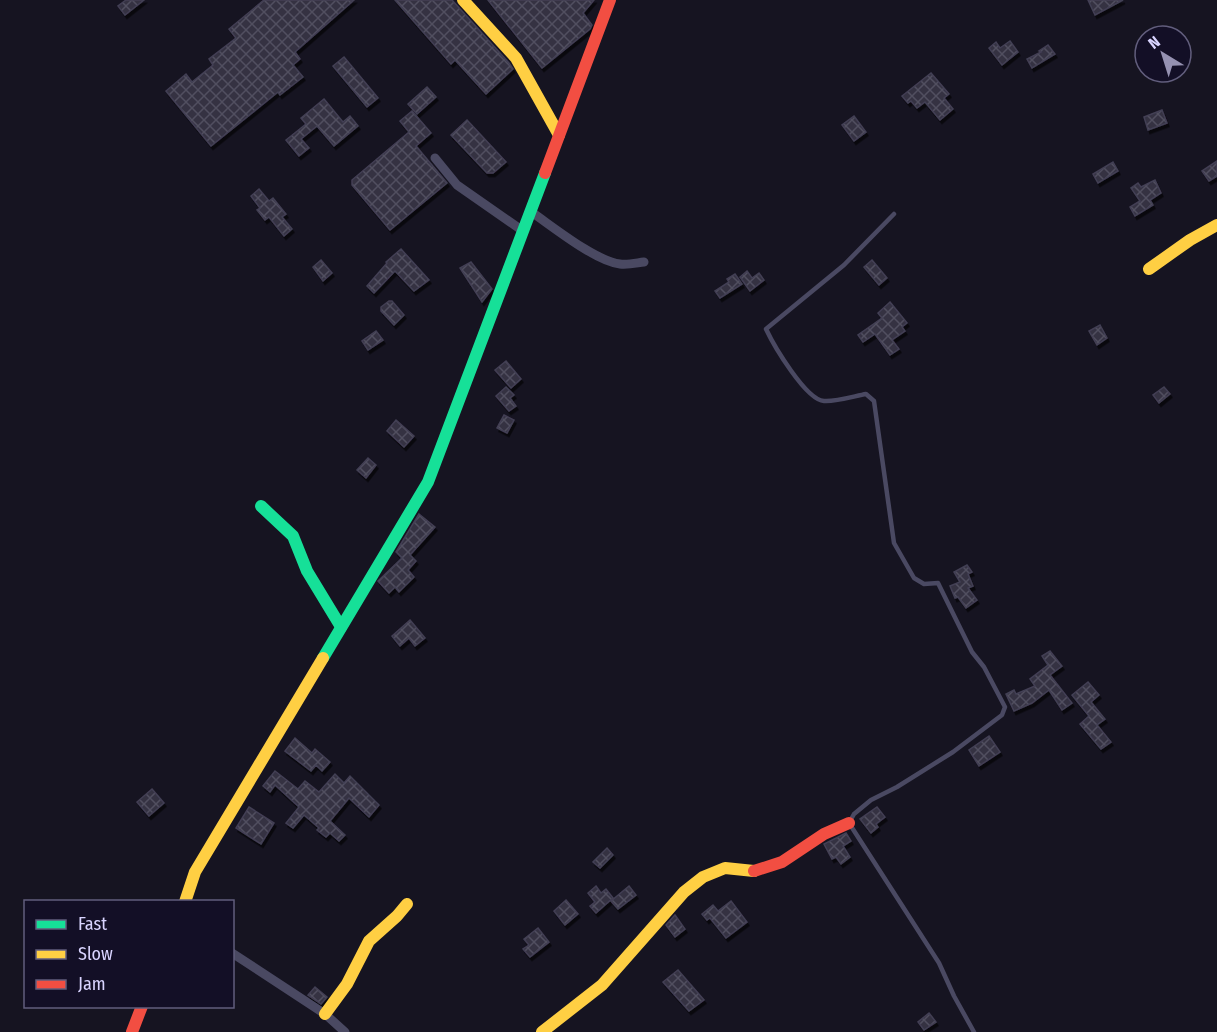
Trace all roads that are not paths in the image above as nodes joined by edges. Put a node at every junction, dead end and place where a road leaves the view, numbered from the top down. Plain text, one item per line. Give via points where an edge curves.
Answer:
1 (463, 0) edge
2 (610, 0) edge
3 (559, 135) junction
4 (435, 158) dead end
5 (530, 211) junction
6 (894, 214) dead end
7 (1217, 225) edge
8 (523, 231) junction
9 (644, 262) dead end
10 (1149, 269) dead end
11 (261, 506) dead end
12 (341, 627) junction
13 (849, 822) junction
14 (186, 900) edge
15 (407, 904) dead end
16 (234, 954) edge
17 (141, 1008) edge
18 (325, 1014) junction
19 (132, 1032) edge
20 (345, 1032) edge
21 (542, 1032) edge
22 (974, 1032) edge

1 - 3 main road via 516,58
2 - 3 main road
3 - 5 main road
4 - 8 street via 457,185
5 - 8 main road
5 - 9 street via 614,263
6 - 13 lane via 844,265 766,329 777,351 811,396 824,401 866,393 874,401 894,543 914,578 924,584 938,583 1005,707 1002,715 953,752 871,800
7 - 10 main road
8 - 12 main road via 428,482
11 - 12 main road via 293,536 307,571
12 - 14 main road via 195,872
13 - 21 main road via 782,862 757,871 725,868 703,877 684,892 602,985
13 - 22 lane via 939,963
15 - 18 main road via 369,941 347,984
16 - 18 street
17 - 19 main road
18 - 20 street

